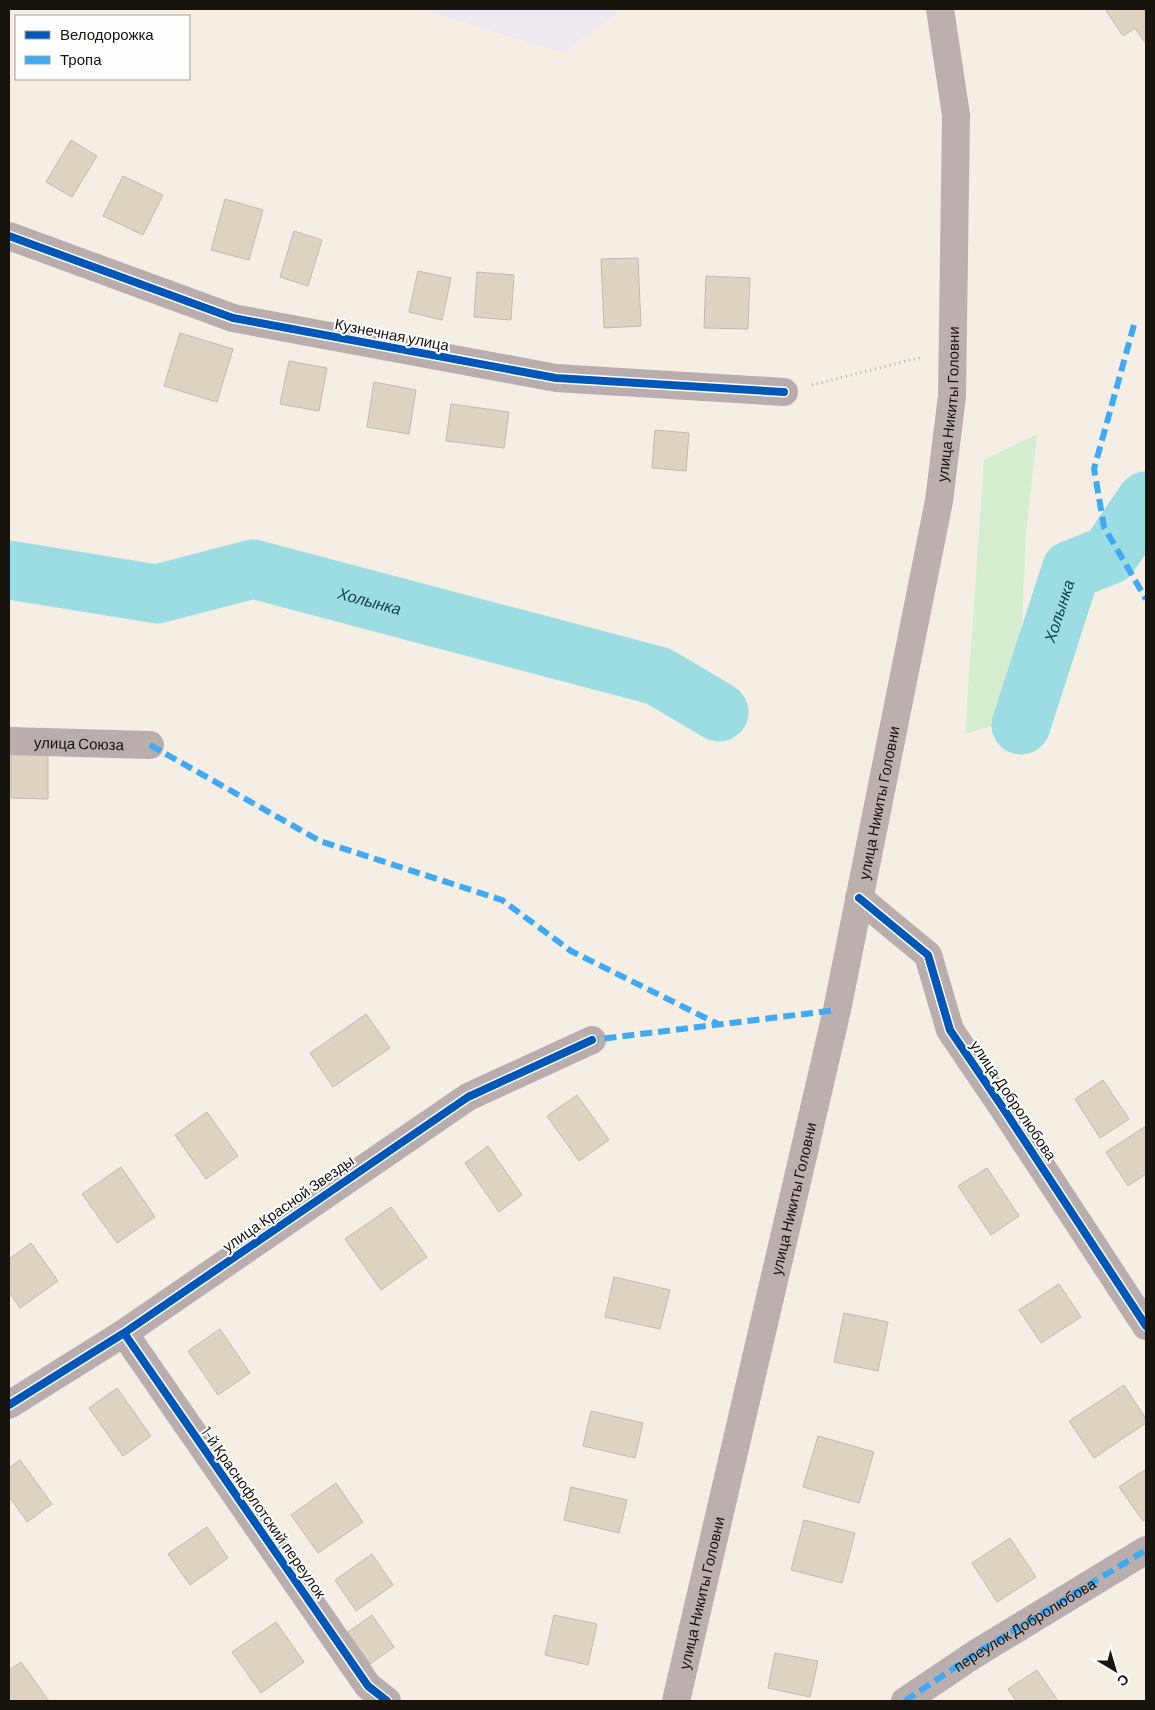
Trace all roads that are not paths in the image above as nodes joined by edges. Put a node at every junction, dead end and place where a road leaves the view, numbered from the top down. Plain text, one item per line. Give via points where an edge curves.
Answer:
1 (940, 9) edge
2 (9, 236) edge
3 (784, 392) road end
4 (9, 742) edge
5 (150, 745) dead end
6 (859, 898) junction
7 (592, 1040) dead end
8 (1146, 1326) edge
9 (124, 1333) junction
10 (9, 1405) edge
11 (1146, 1550) edge
12 (387, 1701) edge
13 (676, 1701) edge
14 (905, 1701) edge

1 - 6 main road, улица Никиты Головни via 956,116 952,396 939,501
2 - 3 street, Кузнечная улица via 233,318 556,378
4 - 5 street, улица Союза
6 - 8 street, улица Добролюбова via 928,955 950,1030
6 - 13 main road, улица Никиты Головни via 837,1010
7 - 9 street, улица Красной Звезды via 468,1096
9 - 10 street, улица Красной Звезды
9 - 12 street, 1-й Краснофлотский переулок via 368,1686
11 - 14 street, переулок Добролюбова via 975,1654

